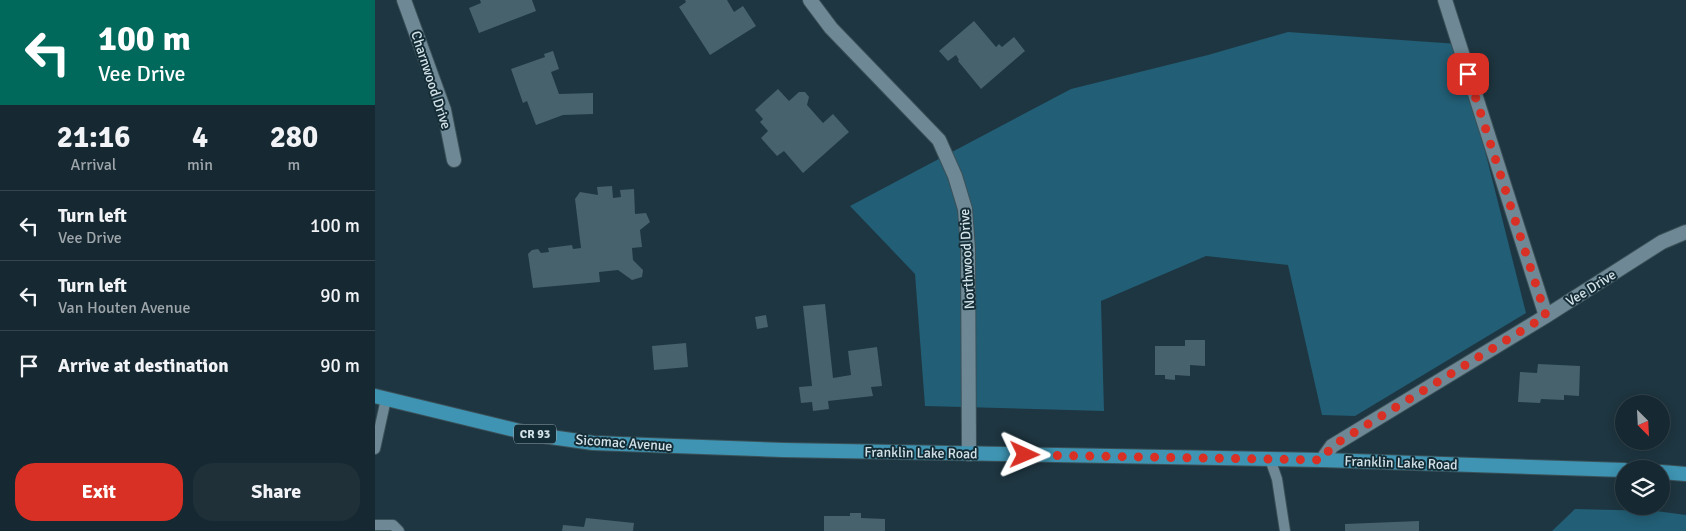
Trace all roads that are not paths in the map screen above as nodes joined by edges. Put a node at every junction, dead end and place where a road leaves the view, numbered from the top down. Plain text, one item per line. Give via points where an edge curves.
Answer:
1 (404, 0) edge
2 (810, 0) edge
3 (1445, 0) edge
4 (454, 160) dead end
5 (1686, 232) edge
6 (1546, 316) junction
7 (380, 397) edge
8 (699, 447) joint
9 (375, 449) edge
10 (969, 454) junction
11 (1270, 459) junction
12 (1322, 460) junction
13 (1615, 470) edge
14 (1670, 473) edge
15 (1686, 474) edge
16 (375, 525) edge
17 (399, 531) edge
18 (1285, 531) edge

1 - 4 street, Charnwood Drive via 443,110
2 - 10 street, Northwood Drive via 831,28 939,140 955,176 965,209 968,250
3 - 6 street
5 - 6 street, Vee Drive via 1663,242
6 - 12 street, Vee Drive via 1332,446
7 - 8 main road, Sicomac Avenue / CR 93 via 545,436 593,443
7 - 9 lane
8 - 10 main road, Franklin Lake Road / CR 93
10 - 11 main road, Franklin Lake Road / CR 93
11 - 12 main road, Franklin Lake Road / CR 93
11 - 18 lane via 1277,479
12 - 13 main road, Franklin Lake Road / CR 93
14 - 15 main road
16 - 17 lane via 393,525

